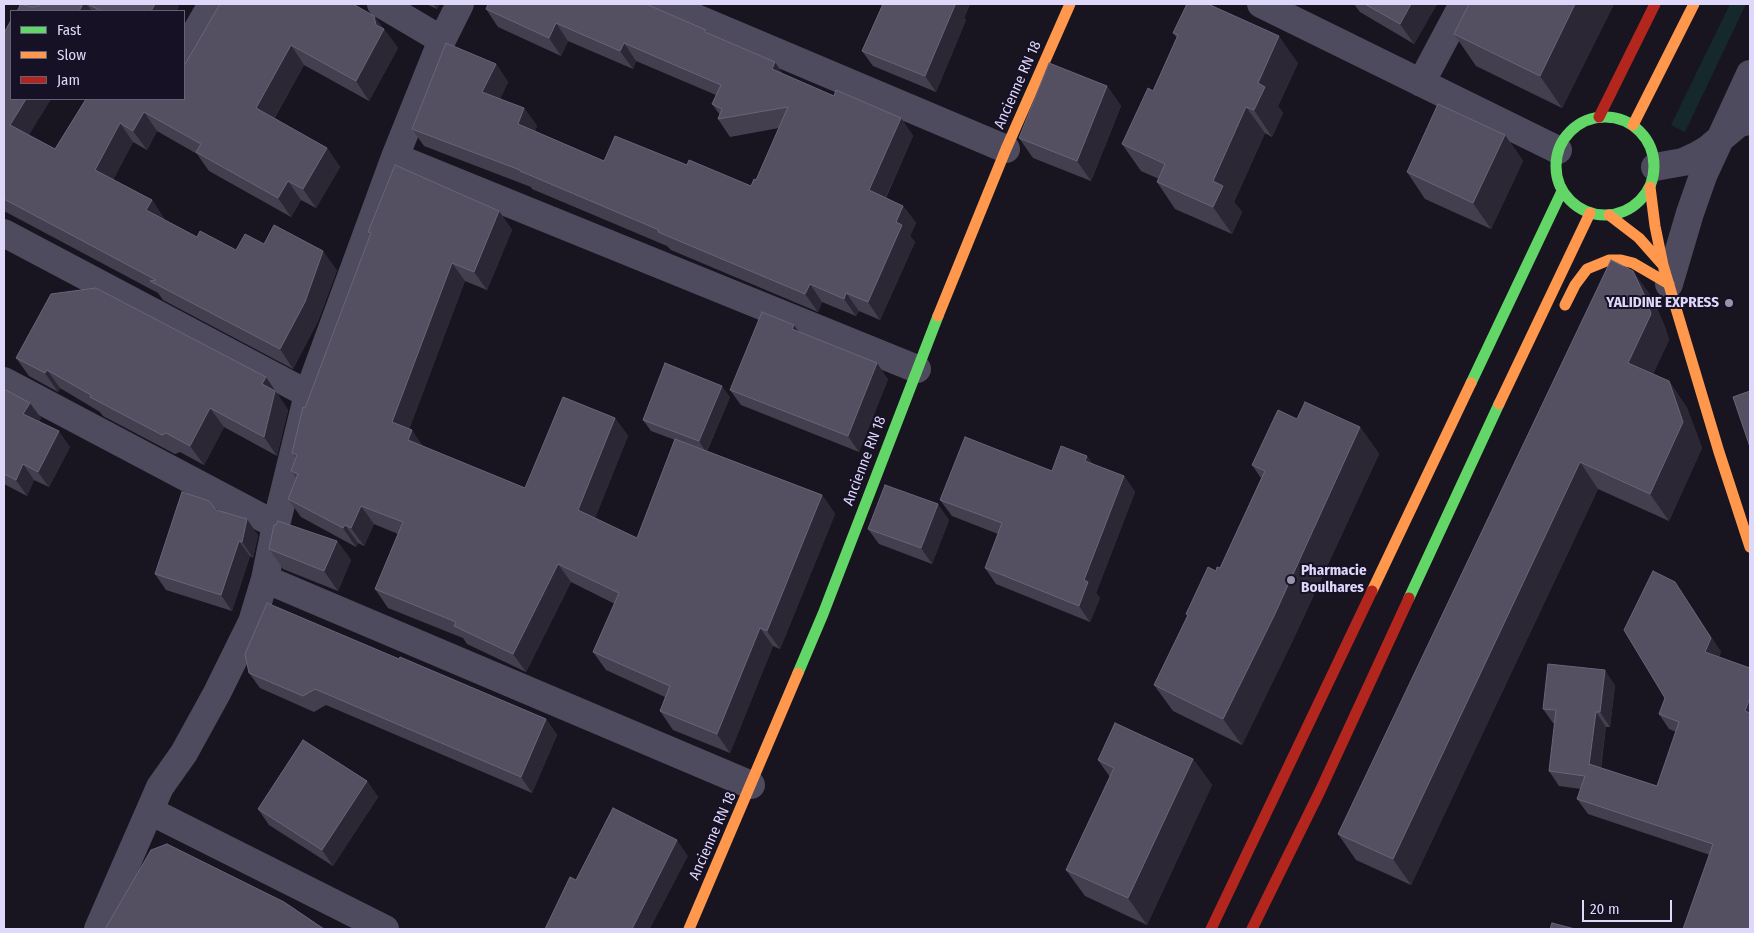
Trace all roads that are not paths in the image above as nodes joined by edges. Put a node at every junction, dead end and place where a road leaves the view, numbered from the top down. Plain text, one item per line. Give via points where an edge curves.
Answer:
1 (212, 4) edge
2 (381, 4) edge
3 (460, 4) edge
4 (663, 4) edge
5 (1070, 4) edge
6 (1261, 4) edge
7 (1463, 4) edge
8 (1655, 4) edge
9 (1694, 4) edge
10 (442, 40) junction
11 (185, 51) edge
12 (1750, 74) edge
13 (1421, 83) junction
14 (1599, 117) junction
15 (1750, 121) edge
16 (1633, 125) junction
17 (1720, 140) junction
18 (1006, 149) junction
19 (1558, 150) junction
20 (395, 157) junction
21 (1652, 177) junction
22 (1562, 191) junction
23 (1590, 213) junction
24 (1609, 215) junction
25 (4, 233) edge
26 (1666, 275) junction
27 (1560, 317) dead end
28 (916, 369) junction
29 (4, 381) edge
30 (1521, 386) dead end
31 (308, 394) junction
32 (1492, 419) junction
33 (276, 525) junction
34 (1750, 547) edge
35 (265, 579) junction
36 (752, 785) junction
37 (150, 811) junction
38 (98, 929) edge
39 (385, 929) edge
40 (689, 929) edge
41 (1211, 929) edge
42 (1252, 929) edge

1 - 11 street
2 - 10 street
3 - 10 street
4 - 18 street
5 - 18 main road, Ancienne RN 18
6 - 13 street
7 - 13 street
8 - 14 main road
9 - 16 main road
10 - 20 street
12 - 17 street
13 - 19 street
14 - 16 main road via 1611,117
14 - 19 main road via 1574,128
15 - 17 street via 1739,123
16 - 21 main road via 1649,143 1653,155
17 - 21 street
17 - 26 street
18 - 28 main road, Ancienne RN 18
19 - 22 main road via 1556,171
20 - 28 street
20 - 31 street
21 - 24 main road via 1636,204
21 - 26 main road via 1654,226
22 - 23 main road via 1570,201
22 - 41 main road
23 - 24 main road
23 - 32 main road
24 - 26 main road via 1639,238
25 - 31 street
26 - 27 main road via 1621,260 1598,264 1587,269 1581,277
26 - 34 main road
28 - 36 main road, Ancienne RN 18 via 823,614
29 - 33 street
30 - 32 main road
31 - 33 street
32 - 42 main road via 1320,791
33 - 35 street
35 - 36 street
35 - 37 street via 252,622 217,693 184,753 160,787
36 - 40 main road, Ancienne RN 18
37 - 38 street
37 - 39 street

